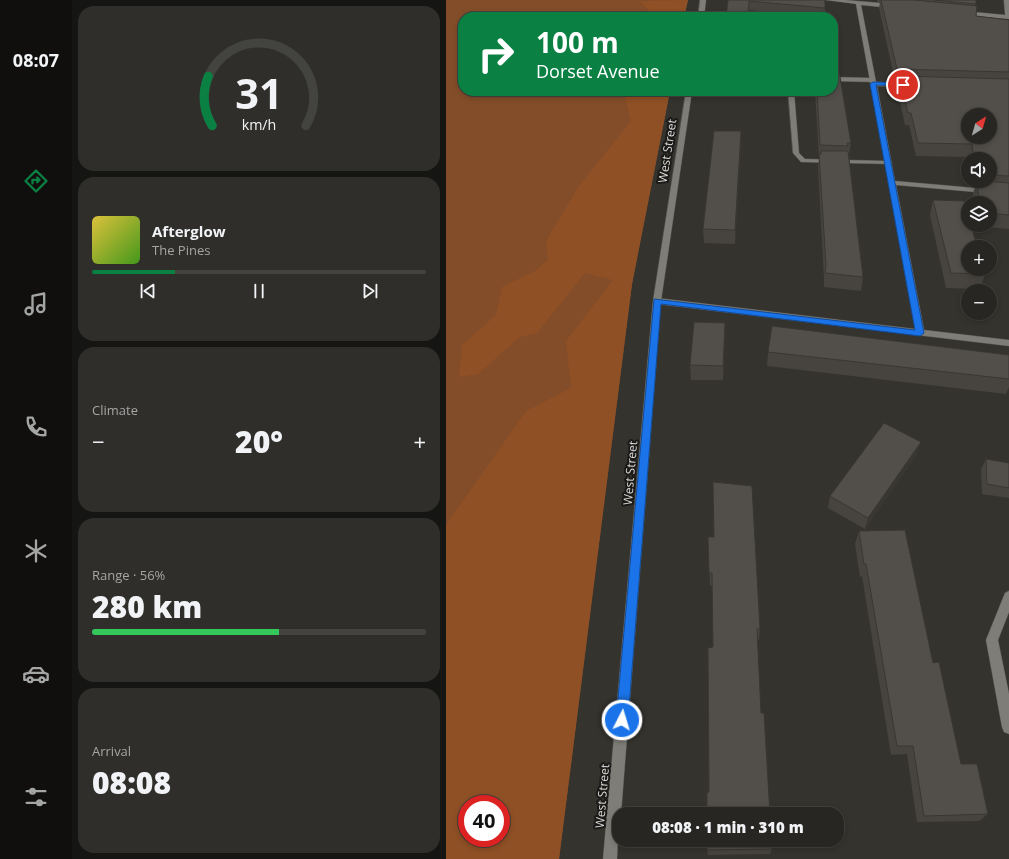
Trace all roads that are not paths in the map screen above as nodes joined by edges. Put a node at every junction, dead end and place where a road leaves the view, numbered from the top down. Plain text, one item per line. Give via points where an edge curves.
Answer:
1 (703, 0) edge
2 (829, 0) edge
3 (1007, 0) edge
4 (858, 3) junction
5 (898, 7) edge
6 (702, 12) edge
7 (961, 13) edge
8 (1008, 17) edge
9 (838, 79) edge
10 (873, 82) junction
11 (921, 85) edge
12 (688, 96) edge
13 (791, 96) edge
14 (888, 163) junction
15 (892, 183) junction
16 (1009, 193) edge
17 (657, 301) junction
18 (920, 333) junction
19 (1009, 344) edge
20 (1009, 597) edge
21 (1009, 727) edge
22 (610, 859) edge

1 - 6 street
2 - 4 street
3 - 8 street
4 - 5 street
4 - 10 street
7 - 8 street
9 - 10 street
10 - 11 street
10 - 14 street
12 - 17 street, West Street
13 - 14 street via 796,153 803,161
14 - 15 street
15 - 16 street
15 - 18 street
17 - 18 street
17 - 22 street, West Street
18 - 19 street
20 - 21 street via 992,640

